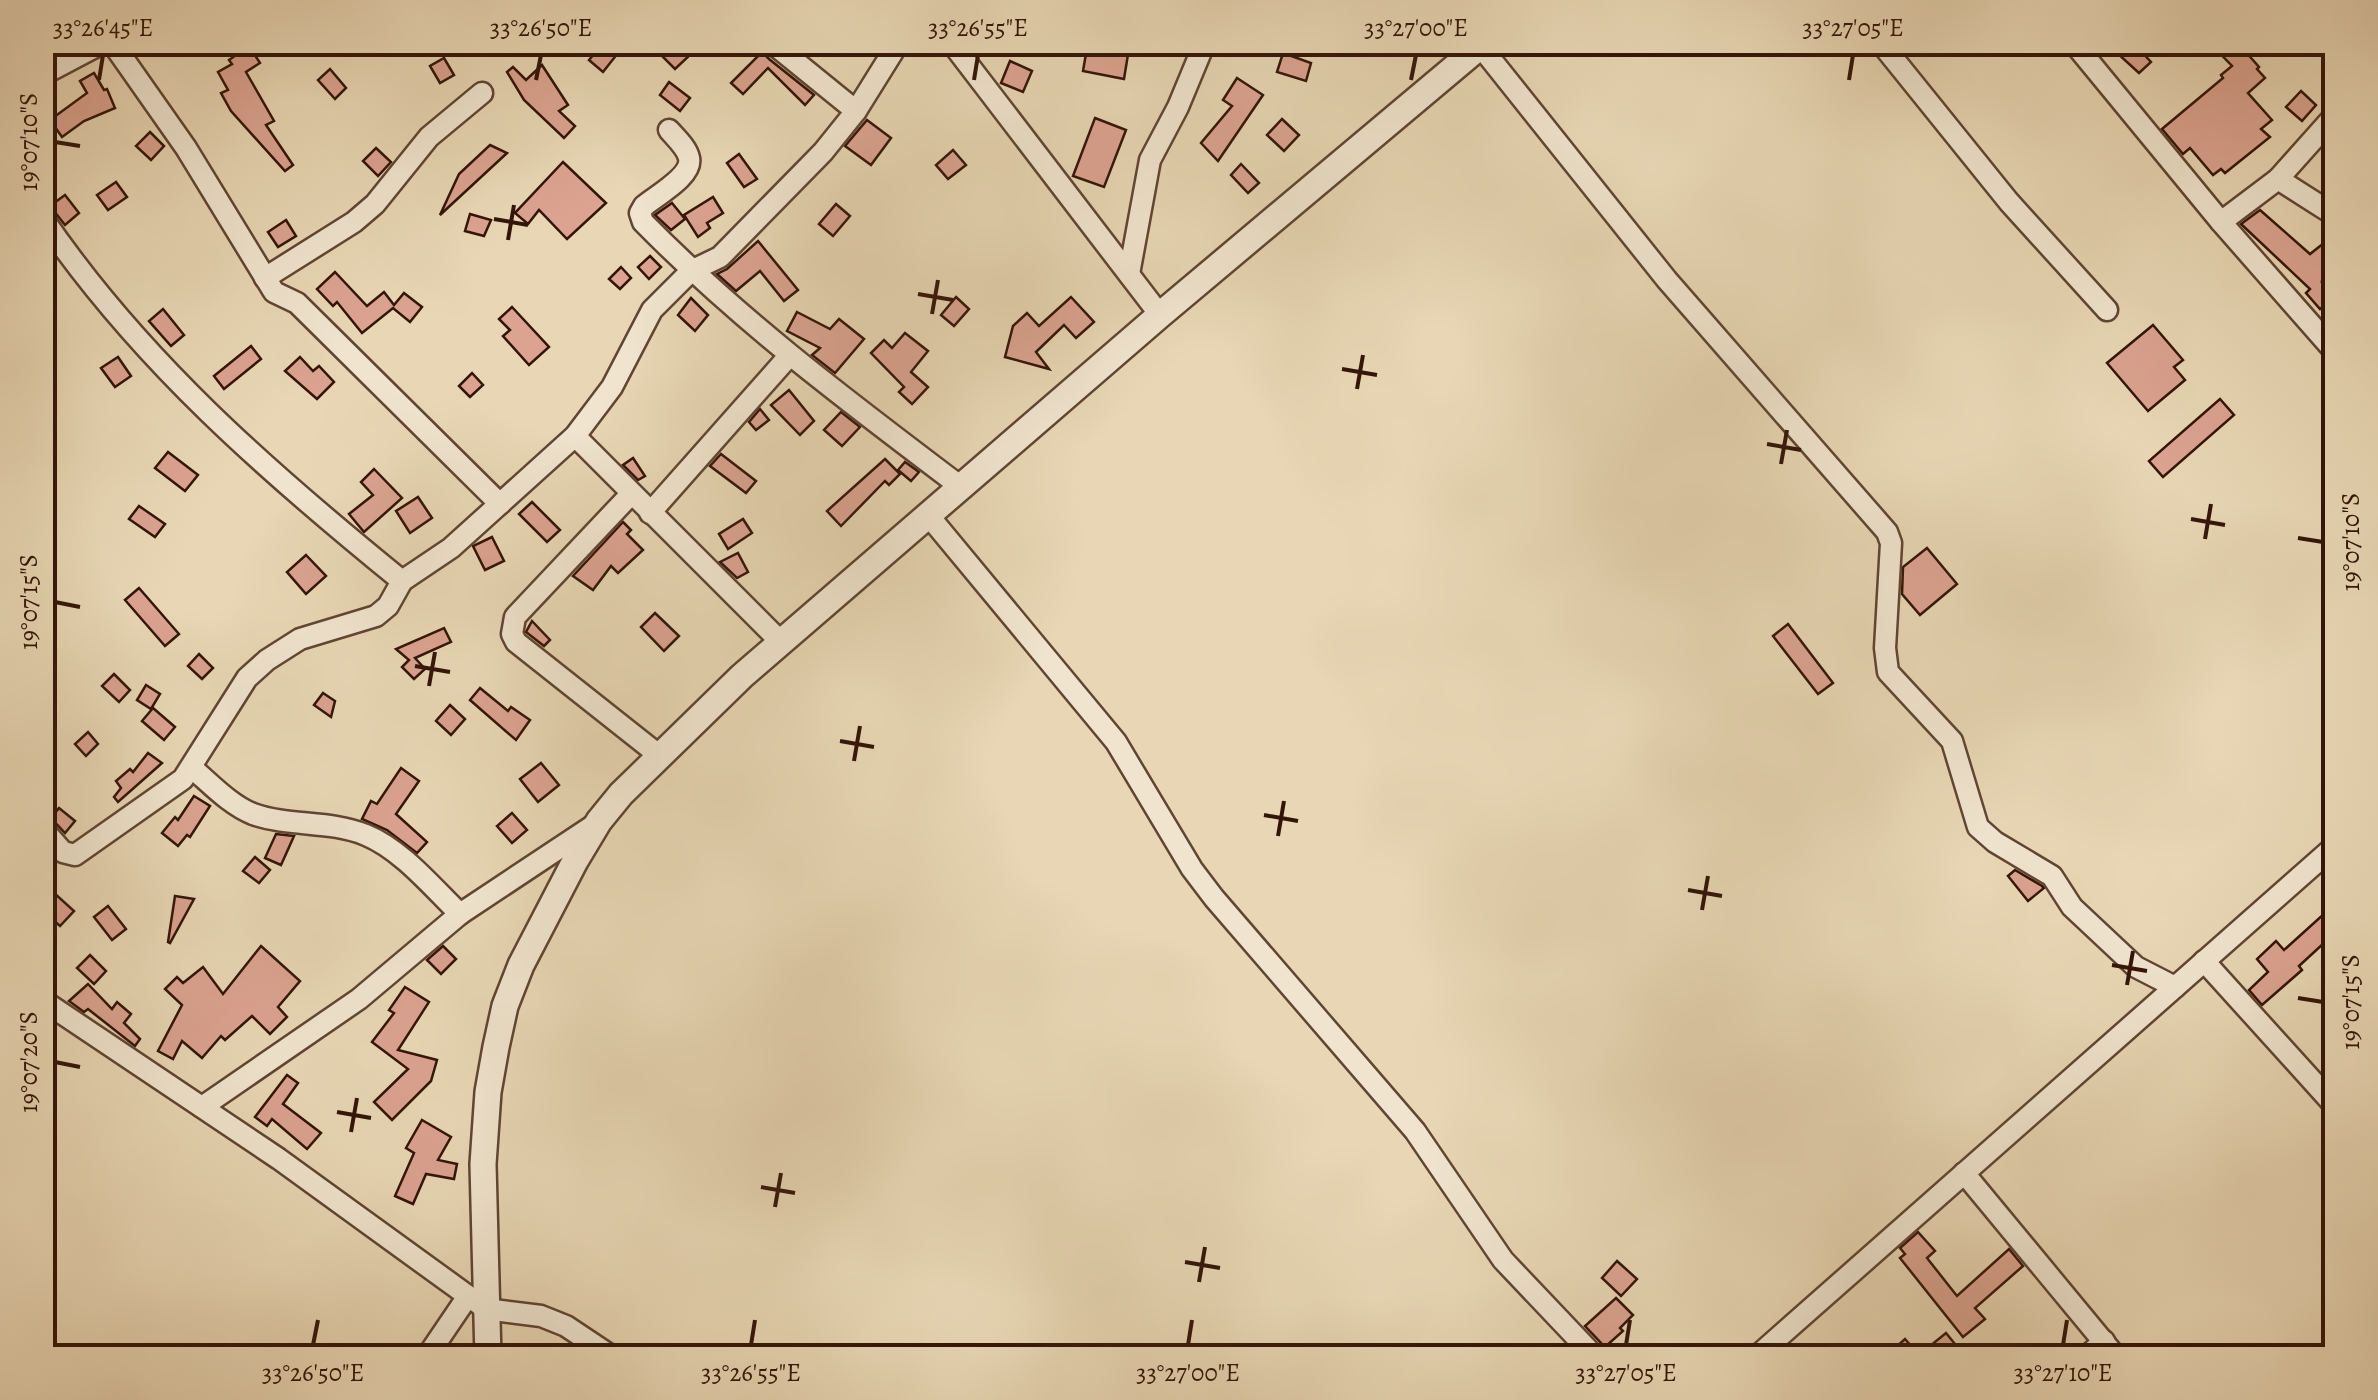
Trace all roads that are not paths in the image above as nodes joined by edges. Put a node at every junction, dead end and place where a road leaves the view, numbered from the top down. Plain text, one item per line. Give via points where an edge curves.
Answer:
1 (772, 42) edge
2 (899, 42) edge
3 (951, 42) edge
4 (1205, 42) edge
5 (1880, 42) edge
6 (2074, 42) edge
7 (1483, 44) edge
8 (42, 75) edge
9 (482, 93) dead end
10 (856, 111) junction
11 (2336, 114) edge
12 (669, 130) dead end
13 (2278, 179) junction
14 (2336, 216) edge
15 (42, 218) edge
16 (2221, 222) junction
17 (692, 271) junction
18 (1129, 274) junction
19 (265, 278) junction
20 (2108, 310) dead end
21 (1160, 315) junction
22 (2336, 354) edge
23 (789, 356) junction
24 (575, 436) junction
25 (961, 487) junction
26 (631, 494) junction
27 (500, 504) junction
28 (650, 513) junction
29 (928, 515) junction
30 (402, 581) junction
31 (781, 642) junction
32 (660, 756) junction
33 (192, 768) junction
34 (600, 821) junction
35 (42, 828) edge
36 (2336, 845) edge
37 (460, 914) junction
38 (2204, 961) junction
39 (2175, 987) junction
40 (42, 1000) edge
41 (202, 1107) junction
42 (2336, 1107) edge
43 (1964, 1173) junction
44 (477, 1302) junction
45 (2111, 1350) edge
46 (426, 1358) edge
47 (488, 1358) edge
48 (614, 1358) edge
49 (1596, 1358) edge
50 (1755, 1358) edge
51 (2085, 1358) edge

1 - 10 street
2 - 10 street
3 - 18 street
4 - 18 street via 1150,160
5 - 20 street via 2009,202
6 - 16 street
7 - 21 street
7 - 39 street via 1667,280 1886,532 1888,672 1952,741 1978,826 2052,876 2072,907 2136,967
8 - 19 street via 114,44
9 - 19 street via 429,138 354,222
10 - 17 street via 740,238
11 - 13 street
12 - 17 street via 688,153 687,171 640,214
13 - 14 street
13 - 16 street
15 - 30 street via 146,350 309,506
16 - 22 street
17 - 23 street
17 - 24 street via 652,310 612,387
18 - 21 street
19 - 27 street
21 - 25 street
23 - 25 street
23 - 28 street
24 - 26 street
24 - 27 street
25 - 29 street
26 - 28 street
26 - 32 street via 515,617 512,634
27 - 30 street
28 - 31 street
29 - 31 street
29 - 49 street via 1116,742 1214,898 1415,1131 1503,1260
30 - 33 street via 376,616 300,639 267,660 247,678
31 - 32 street
32 - 34 street
33 - 35 street via 174,788 75,856
33 - 37 street via 254,814 370,836
34 - 37 street
34 - 44 street via 543,920 505,1006 488,1092
36 - 38 street
37 - 41 street via 360,999
38 - 39 street
38 - 42 street
39 - 43 street
40 - 41 street
41 - 44 street
43 - 45 street
43 - 50 street
44 - 46 street
44 - 47 street
44 - 48 street via 566,1326
45 - 51 street

